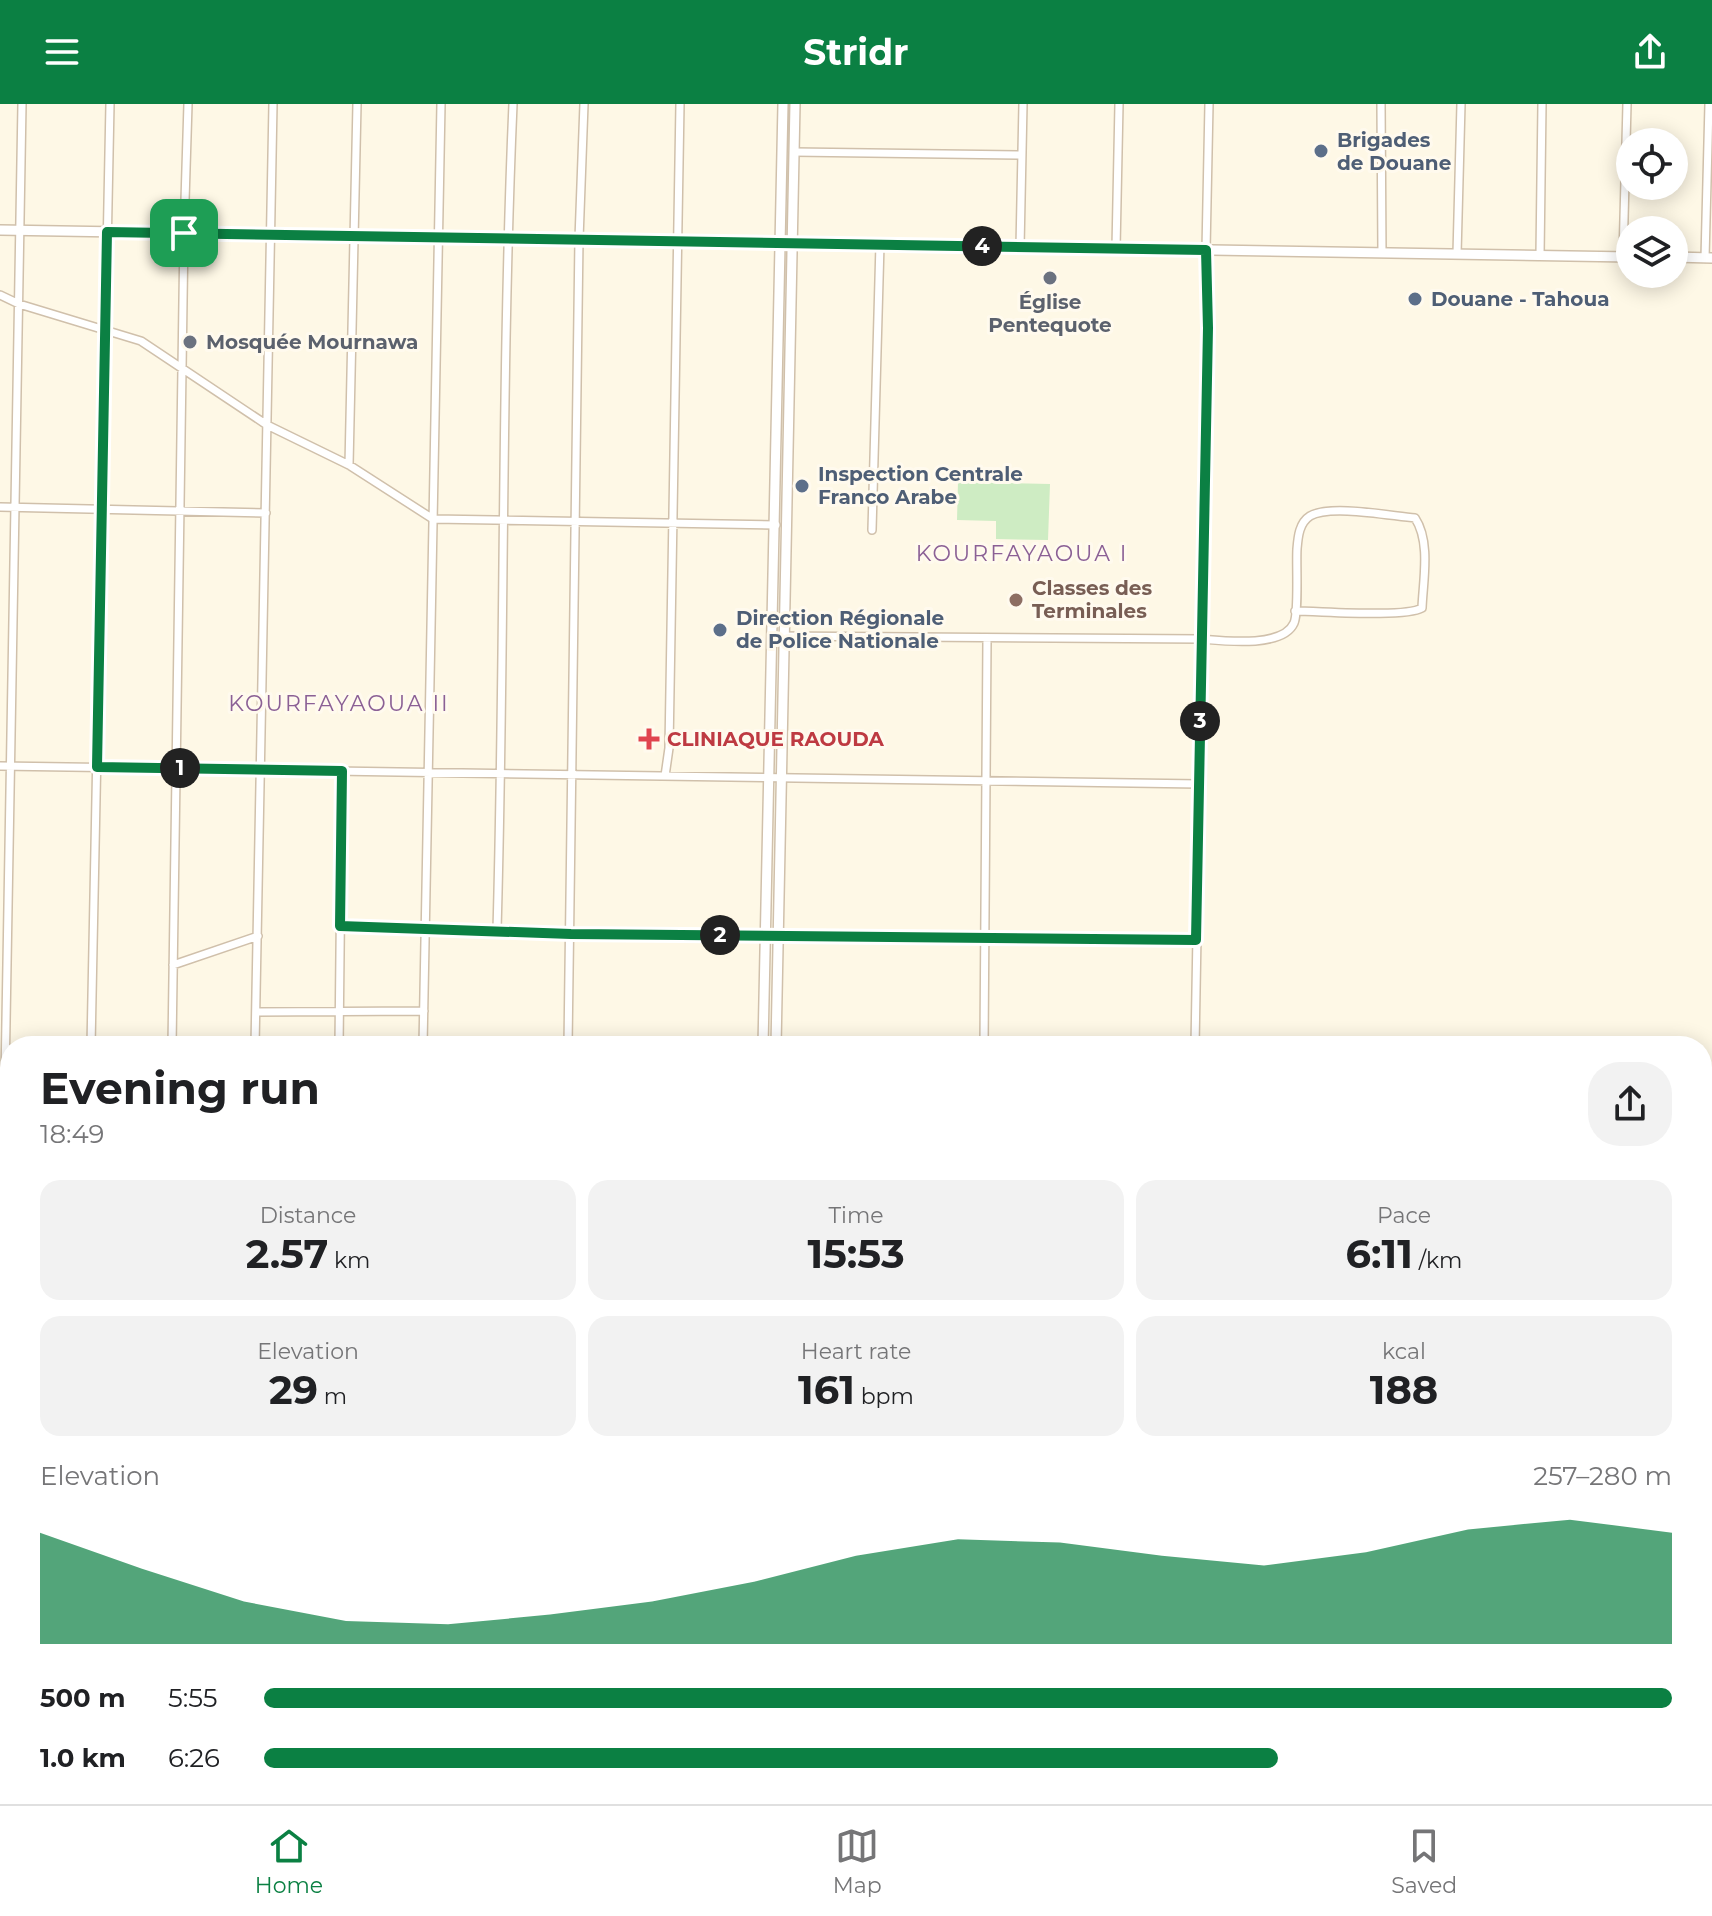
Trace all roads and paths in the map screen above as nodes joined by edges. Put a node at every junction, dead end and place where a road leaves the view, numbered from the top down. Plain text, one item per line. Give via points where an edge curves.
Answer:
1 (22, 104) edge
2 (110, 104) edge
3 (188, 104) edge
4 (273, 104) edge
5 (357, 104) edge
6 (441, 104) edge
7 (513, 104) edge
8 (584, 104) edge
9 (680, 104) edge
10 (783, 104) edge
11 (795, 104) edge
12 (1023, 104) edge
13 (1119, 104) edge
14 (1209, 104) edge
15 (1381, 104) edge
16 (1461, 104) edge
17 (1542, 104) edge
18 (1627, 104) edge
19 (1709, 104) edge
20 (794, 152) junction
21 (1022, 155) junction
22 (1626, 216) edge
23 (0, 230) edge
24 (20, 230) junction
25 (107, 232) junction
26 (184, 233) junction
27 (271, 234) junction
28 (353, 236) junction
29 (437, 237) junction
30 (507, 239) junction
31 (579, 239) junction
32 (677, 241) junction
33 (780, 243) junction
34 (793, 243) junction
35 (880, 244) junction
36 (1020, 247) junction
37 (1116, 248) junction
38 (1206, 250) junction
39 (1382, 253) junction
40 (1457, 254) junction
41 (1540, 255) junction
42 (1616, 257) edge
43 (1688, 257) edge
44 (1709, 258) edge
45 (0, 295) edge
46 (19, 304) junction
47 (105, 329) junction
48 (182, 367) junction
49 (267, 425) junction
50 (349, 465) junction
51 (0, 507) edge
52 (15, 507) junction
53 (102, 510) junction
54 (180, 513) junction
55 (266, 513) junction
56 (504, 518) junction
57 (433, 519) junction
58 (575, 520) junction
59 (670, 523) junction
60 (774, 525) junction
61 (787, 525) junction
62 (872, 530) dead end
63 (1295, 611) dead end
64 (772, 636) junction
65 (785, 637) junction
66 (1201, 639) junction
67 (987, 640) junction
68 (0, 766) edge
69 (10, 766) junction
70 (97, 767) junction
71 (176, 768) junction
72 (261, 770) junction
73 (342, 771) junction
74 (428, 772) junction
75 (501, 773) junction
76 (572, 774) junction
77 (665, 776) junction
78 (769, 777) junction
79 (782, 777) junction
80 (988, 780) junction
81 (1199, 784) junction
82 (767, 862) junction
83 (780, 862) junction
84 (340, 926) junction
85 (425, 927) junction
86 (497, 930) junction
87 (571, 934) junction
88 (766, 935) junction
89 (778, 935) junction
90 (258, 936) junction
91 (986, 938) junction
92 (1196, 940) junction
93 (173, 965) junction
94 (340, 1010) junction
95 (424, 1011) junction
96 (256, 1012) junction
97 (6, 1036) edge
98 (91, 1036) edge
99 (172, 1036) edge
100 (255, 1036) edge
101 (339, 1036) edge
102 (423, 1036) edge
103 (568, 1036) edge
104 (763, 1036) edge
105 (776, 1036) edge
106 (984, 1036) edge
107 (1195, 1036) edge

1 - 24 street
2 - 25 street
3 - 26 street
4 - 27 street
5 - 28 street
6 - 29 street
7 - 30 street
8 - 31 street
9 - 32 street
10 - 33 street
11 - 20 street
12 - 21 street
13 - 37 street
14 - 38 street
15 - 39 street
16 - 40 street
17 - 41 street
18 - 22 street
19 - 44 street
20 - 21 street
20 - 34 street
21 - 36 street
23 - 24 street
24 - 25 street
24 - 46 street
25 - 26 street
25 - 47 street
26 - 27 street
26 - 48 street
27 - 28 street
27 - 49 street
28 - 29 street
28 - 50 street
29 - 30 street
29 - 57 street
30 - 31 street
30 - 56 street
31 - 32 street
31 - 58 street
32 - 33 street
32 - 59 street
33 - 34 street
33 - 60 street
34 - 35 street
34 - 61 street
35 - 36 street
35 - 62 street
36 - 37 street
37 - 38 street
38 - 39 street
38 - 66 street
39 - 40 street
40 - 41 street
41 - 42 street
43 - 44 street
45 - 46 street
46 - 47 street
46 - 52 street
47 - 48 street via 141,341
47 - 53 street
48 - 49 street
48 - 54 street
49 - 50 street
49 - 55 street
50 - 57 street
51 - 52 street
52 - 53 street
52 - 69 street
53 - 54 street
53 - 70 street
54 - 55 street
54 - 71 street
55 - 72 street
56 - 57 street
56 - 58 street
56 - 75 street
57 - 74 street
58 - 59 street
58 - 76 street
59 - 60 street
59 - 77 street
60 - 61 street
60 - 64 street
61 - 65 street
63 - 66 street via 1413,613 1422,608 1424,546 1415,518 1328,511 1309,517 1298,532 1296,567 1295,622 1269,639
64 - 65 street
64 - 78 street
65 - 67 street
65 - 79 street
66 - 67 street
66 - 81 street
67 - 80 street
68 - 69 street
69 - 70 street
69 - 97 street
70 - 71 street
70 - 98 street
71 - 72 street
71 - 93 street
72 - 73 street
72 - 90 street
73 - 74 street
73 - 84 street
74 - 75 street
74 - 85 street
75 - 76 street
75 - 86 street
76 - 77 street
76 - 87 street
77 - 78 street
78 - 79 street
78 - 82 street
79 - 80 street
79 - 83 street
80 - 81 street
80 - 91 street
81 - 92 street
82 - 83 street
82 - 88 street
83 - 89 street
84 - 85 street
84 - 94 street
85 - 86 street
85 - 95 street
86 - 87 street
87 - 88 street
87 - 103 street
88 - 89 street
88 - 104 street
89 - 91 street
89 - 105 street
90 - 93 street
90 - 96 street
91 - 92 street
91 - 106 street
92 - 107 street
93 - 99 street
94 - 95 street
94 - 96 street
94 - 101 street
95 - 102 street
96 - 100 street

